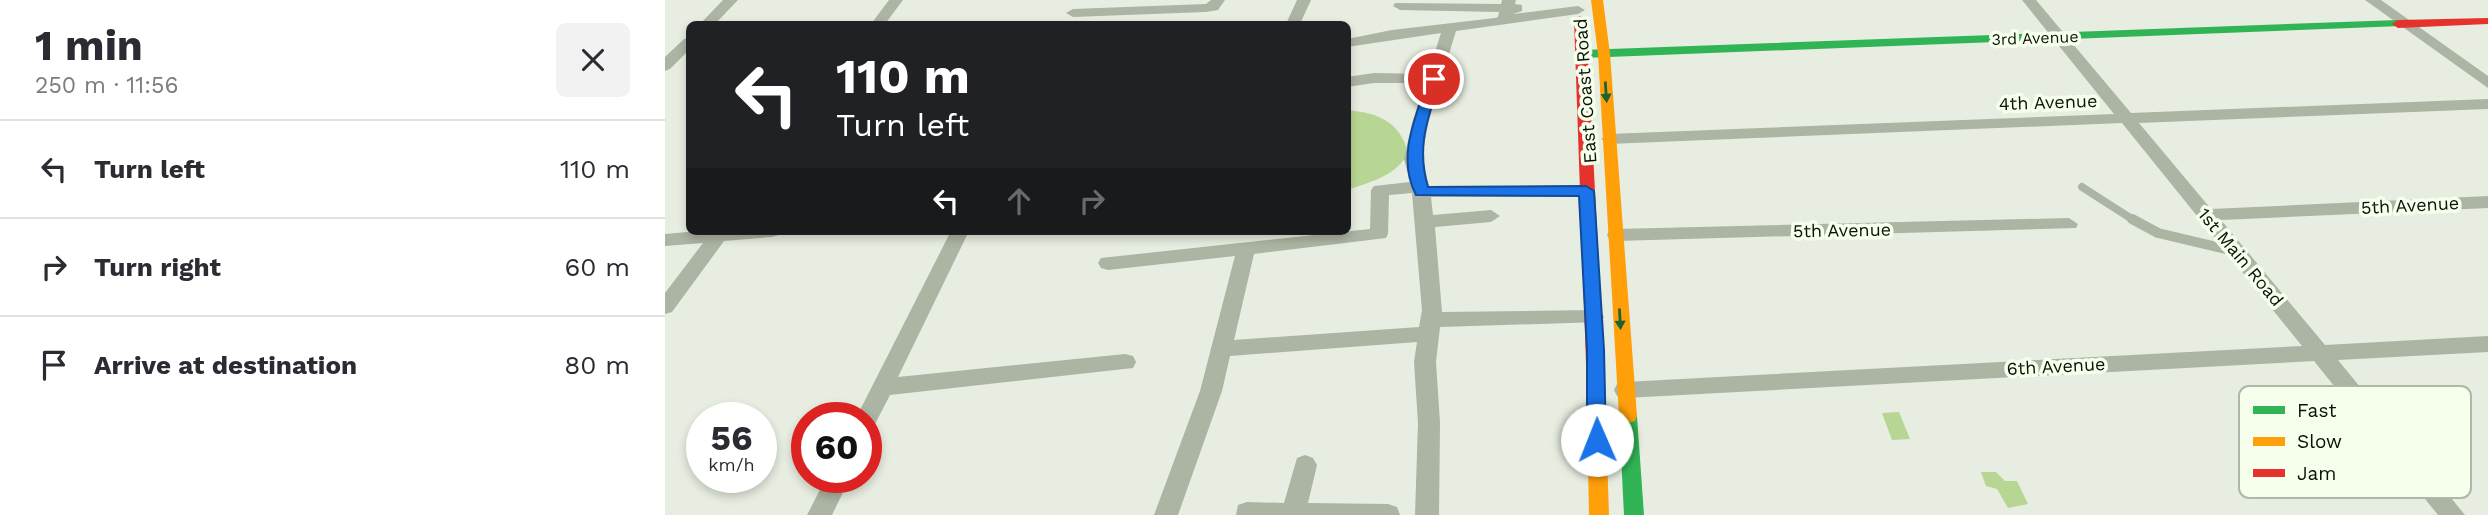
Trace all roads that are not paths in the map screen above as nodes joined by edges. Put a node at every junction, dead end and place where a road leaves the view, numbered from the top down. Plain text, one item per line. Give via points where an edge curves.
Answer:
1 (731, 0) edge
2 (896, 0) edge
3 (1218, 0) edge
4 (1304, 0) edge
5 (1597, 0) edge
6 (2029, 0) edge
7 (2372, 0) edge
8 (1151, 5) edge
9 (1578, 5) edge
10 (1400, 6) dead end
11 (1509, 9) edge
12 (1073, 13) dead end
13 (710, 21) edge
14 (880, 21) edge
15 (1294, 21) edge
16 (2488, 21) edge
17 (2408, 23) junction
18 (1450, 28) junction
19 (2060, 37) junction
20 (1351, 42) edge
21 (686, 45) edge
22 (1583, 54) junction
23 (1604, 54) junction
24 (665, 66) edge
25 (1434, 79) junction
26 (1351, 82) edge
27 (2488, 83) edge
28 (2488, 104) edge
29 (2126, 118) junction
30 (1609, 139) junction
31 (2082, 187) dead end
32 (1421, 189) junction
33 (1586, 191) junction
34 (2488, 202) edge
35 (2206, 215) junction
36 (1492, 216) dead end
37 (1426, 222) junction
38 (2069, 224) dead end
39 (704, 235) edge
40 (719, 235) edge
41 (958, 235) edge
42 (1616, 235) junction
43 (665, 240) edge
44 (1246, 249) junction
45 (2237, 251) junction
46 (1108, 263) dead end
47 (665, 307) edge
48 (1594, 317) junction
49 (1430, 327) junction
50 (2488, 344) edge
51 (1221, 349) junction
52 (1595, 350) junction
53 (1622, 350) junction
54 (2319, 352) junction
55 (1125, 362) dead end
56 (2347, 386) edge
57 (883, 387) junction
58 (1625, 390) junction
59 (875, 402) edge
60 (1305, 465) dead end
61 (830, 493) edge
62 (2439, 498) edge
63 (1247, 513) dead end
64 (1294, 513) edge
65 (819, 515) edge
66 (1166, 515) edge
67 (1388, 515) edge
68 (1427, 515) edge
69 (1599, 515) edge
70 (1634, 515) edge
71 (2453, 515) edge

1 - 13 street
2 - 14 street
3 - 8 street via 1206,8
4 - 15 street
5 - 23 main road, East Coast Road
6 - 19 street, 1st Main Road
7 - 17 street
8 - 12 street
9 - 11 street
9 - 22 main road, East Coast Road
10 - 11 street
11 - 18 street via 1492,23
16 - 17 main road, 3rd Avenue
17 - 19 main road, 3rd Avenue
17 - 27 street
18 - 20 street
18 - 25 street
19 - 23 main road, 3rd Avenue
19 - 29 street, 1st Main Road
21 - 24 street
22 - 23 main road, 3rd Avenue
22 - 33 main road, East Coast Road
23 -> 30 main road, East Coast Road
25 - 26 street
25 - 32 street via 1415,142 1414,166
28 - 29 street, 4th Avenue
29 - 30 street, 4th Avenue
29 - 35 street, 1st Main Road
30 - 42 main road, East Coast Road
31 - 45 lane via 2158,233
32 - 33 street
32 - 37 street
32 - 44 street via 1380,190 1379,234
33 - 48 main road, East Coast Road
34 - 35 street, 5th Avenue
35 - 45 street, 1st Main Road
36 - 37 street
37 - 49 street
38 - 42 street, 5th Avenue
39 - 43 street
40 - 47 street
41 - 57 street
42 -> 53 main road, East Coast Road
44 - 46 street
44 - 51 street
45 - 54 street, 1st Main Road
48 - 49 street
48 - 52 main road, East Coast Road
49 - 51 street
49 - 68 street via 1425,362
50 - 54 street, 6th Avenue
51 - 66 street via 1211,391
52 - 53 main road
52 - 69 main road, East Coast Road
53 - 58 main road, East Coast Road
54 - 56 street, 1st Main Road
54 - 58 street, 6th Avenue
55 - 57 street
57 - 59 street
58 - 70 main road, East Coast Road
60 - 64 street
61 - 65 street
62 - 71 street, 1st Main Road
63 - 64 street
64 - 67 street

